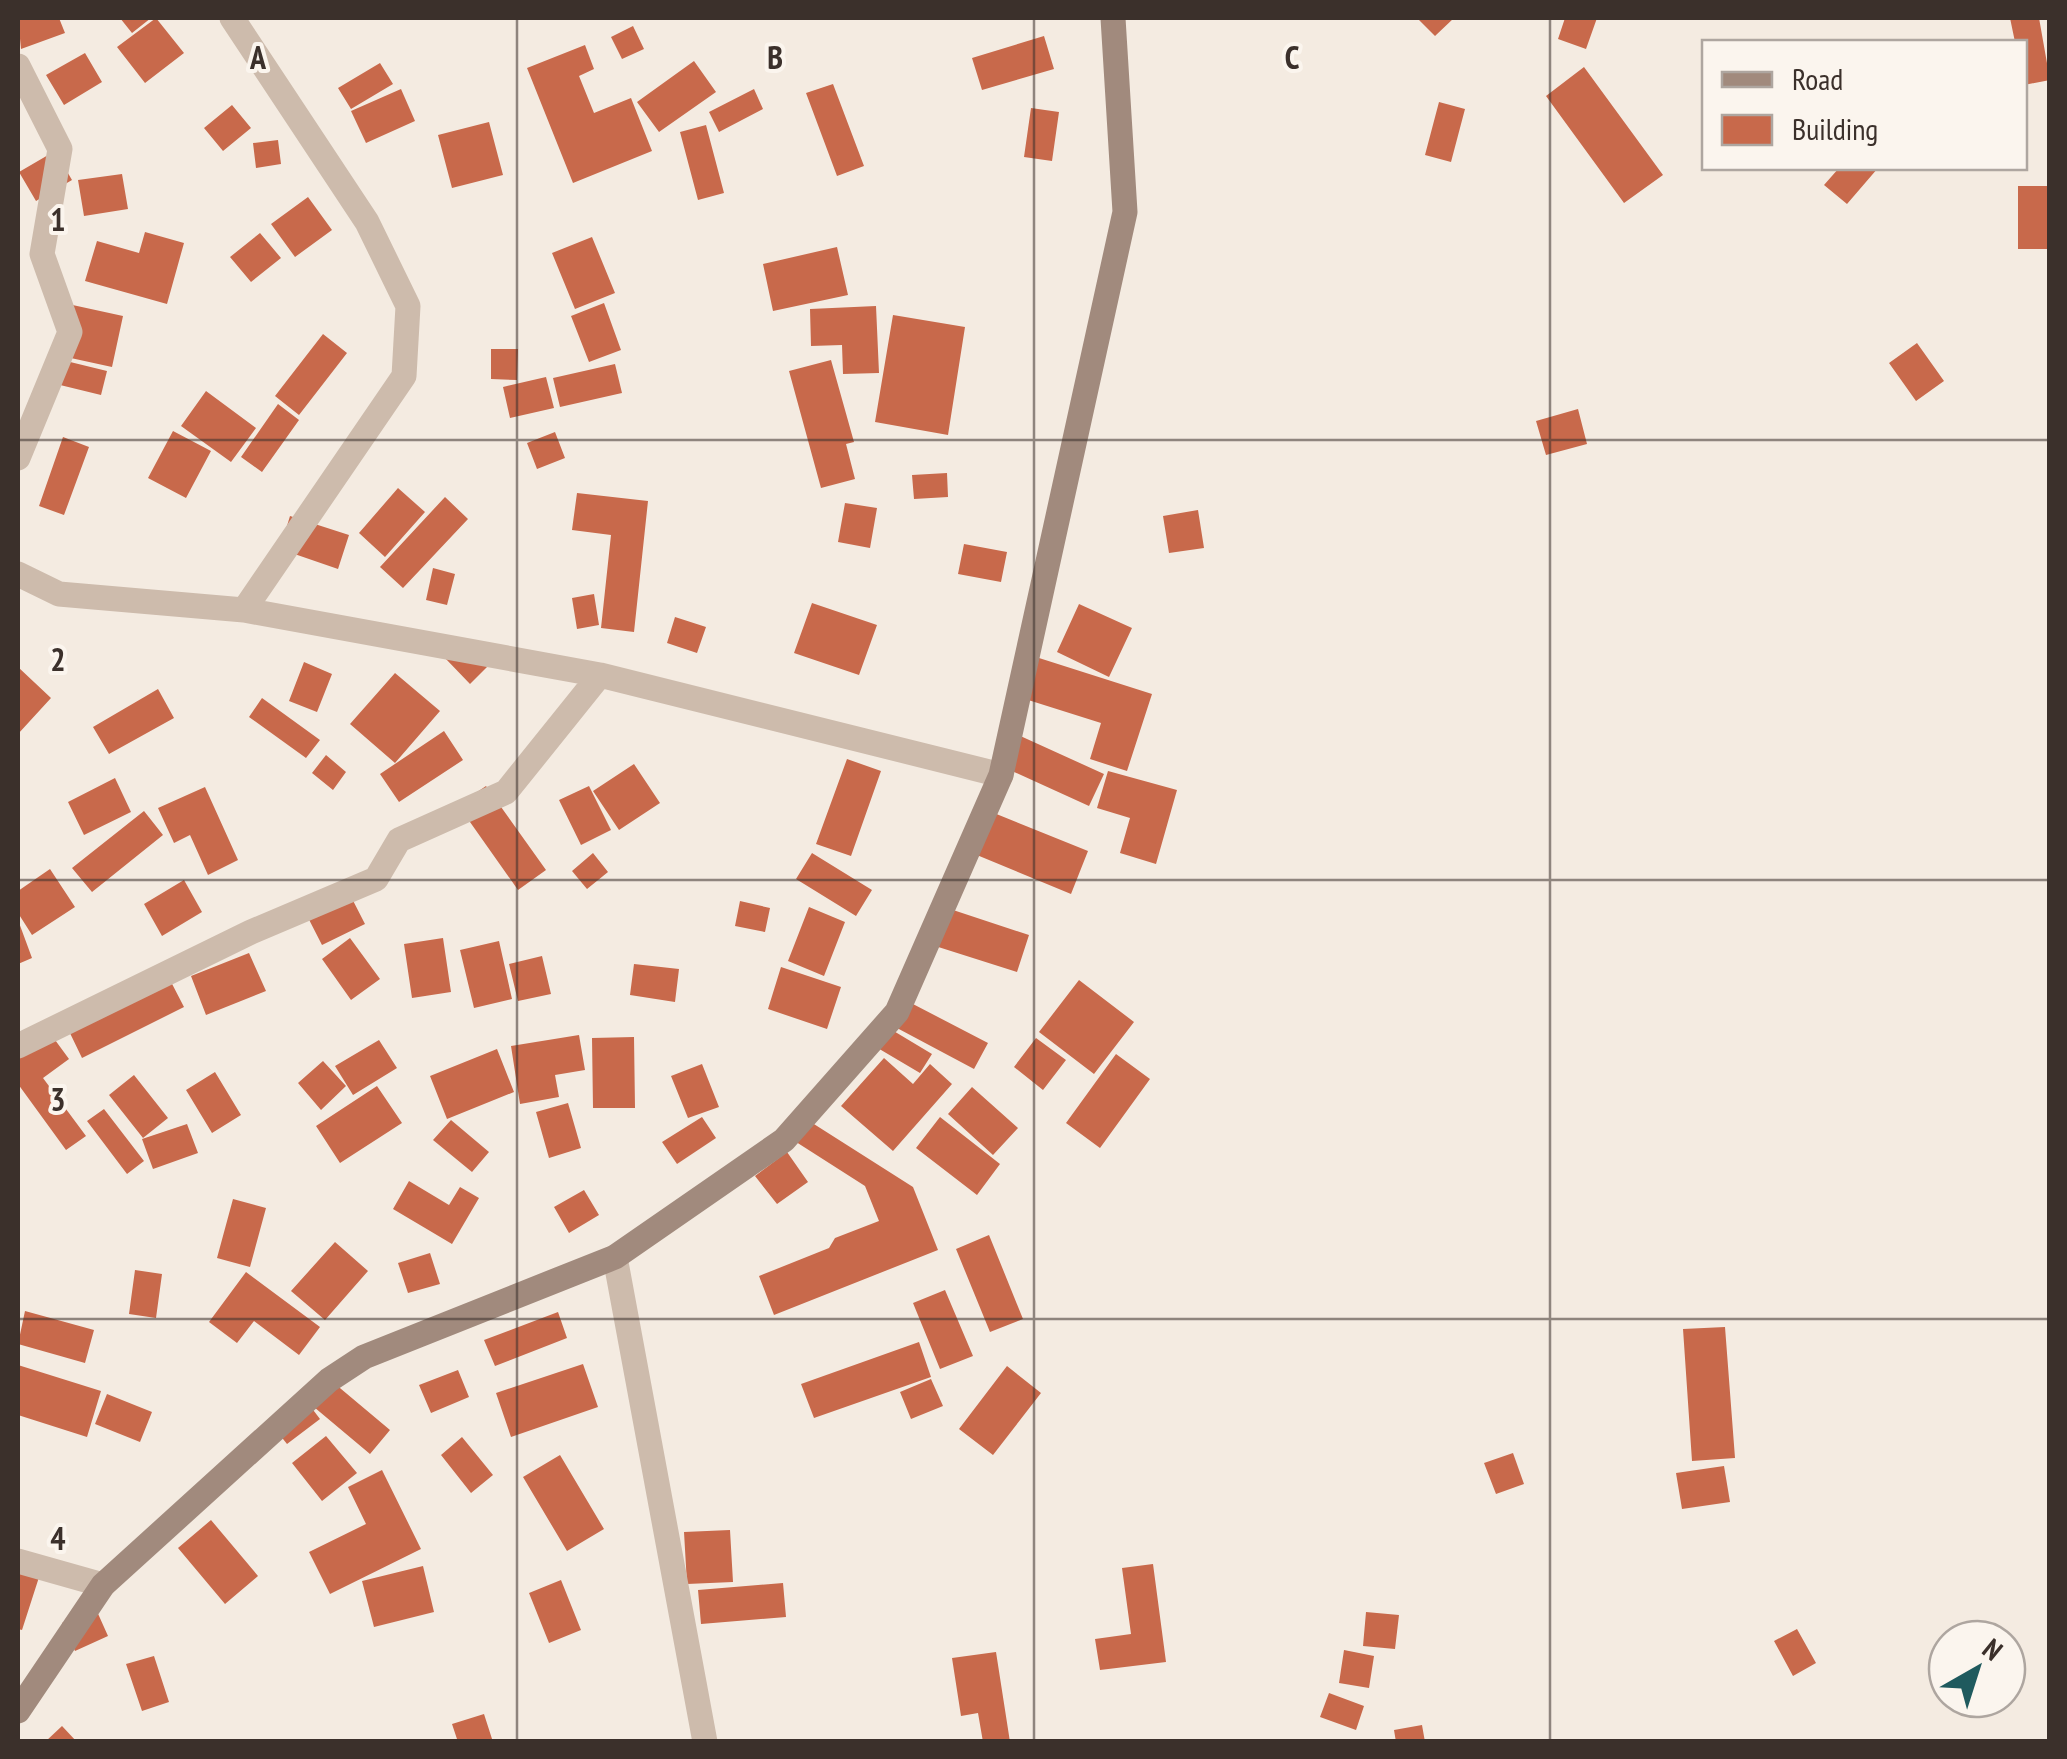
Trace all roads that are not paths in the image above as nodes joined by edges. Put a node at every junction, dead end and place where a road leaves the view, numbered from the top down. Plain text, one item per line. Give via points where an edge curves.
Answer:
1 (232, 18) edge
2 (1112, 18) edge
3 (18, 66) edge
4 (18, 458) edge
5 (18, 574) edge
6 (244, 610) junction
7 (600, 675) junction
8 (1002, 775) junction
9 (18, 1046) edge
10 (615, 1256) junction
11 (18, 1561) edge
12 (103, 1585) junction
13 (18, 1711) edge
14 (706, 1742) edge

1 - 6 street via 368,222 408,306 404,376
2 - 8 main road via 1125,212
3 - 4 street via 60,149 42,254 70,332
5 - 6 street via 59,594
6 - 7 street
7 - 8 street
7 - 9 street via 506,792 399,840 376,880 250,932
8 - 10 main road via 897,1012 784,1140
10 - 12 main road via 364,1358 329,1380
10 - 14 street
11 - 12 street
12 - 13 main road

